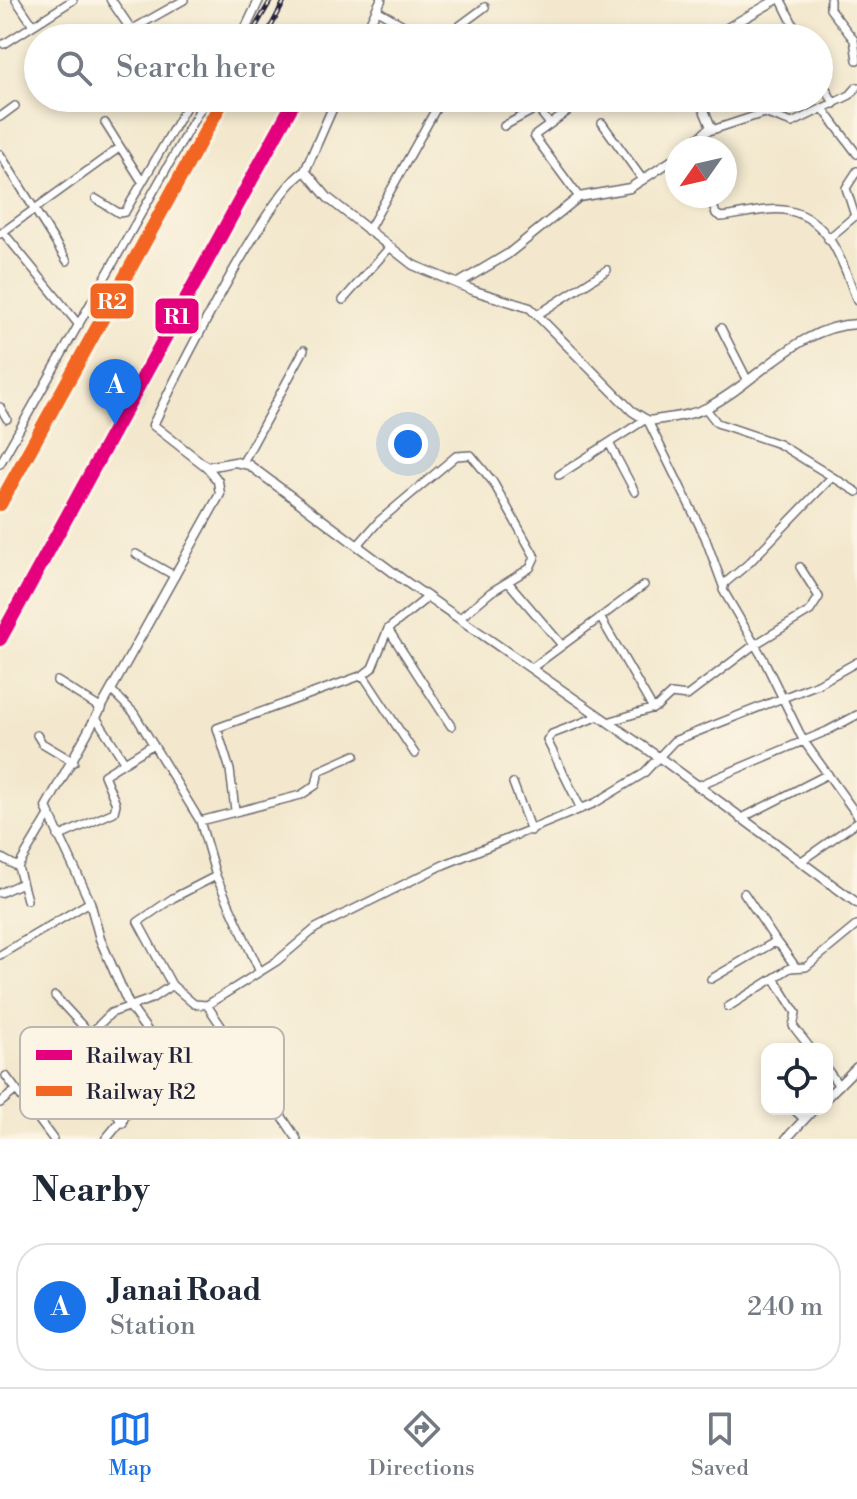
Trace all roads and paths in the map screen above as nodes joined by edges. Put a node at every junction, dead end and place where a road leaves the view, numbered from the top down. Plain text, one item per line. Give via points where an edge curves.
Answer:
1 (16, 0) edge
2 (73, 0) edge
3 (111, 0) edge
4 (184, 0) edge
5 (259, 0) edge
6 (381, 0) edge
7 (779, 0) edge
8 (830, 0) edge
9 (485, 7) dead end
10 (377, 10) junction
11 (32, 24) edge
12 (35, 24) edge
13 (127, 24) edge
14 (149, 24) edge
15 (248, 24) edge
16 (370, 24) edge
17 (402, 24) edge
18 (462, 24) edge
19 (735, 24) edge
20 (792, 24) edge
21 (24, 31) edge
22 (4, 44) dead end
23 (857, 60) edge
24 (857, 87) edge
25 (834, 104) edge
26 (15, 106) dead end
27 (181, 112) edge
28 (198, 112) edge
29 (331, 112) edge
30 (434, 112) edge
31 (530, 112) edge
32 (540, 112) edge
33 (567, 112) edge
34 (705, 112) edge
35 (818, 112) edge
36 (826, 112) edge
37 (0, 117) edge
38 (105, 123) dead end
39 (602, 123) dead end
40 (550, 124) junction
41 (504, 126) dead end
42 (709, 131) junction
43 (703, 136) edge
44 (119, 148) junction
45 (0, 154) edge
46 (857, 154) edge
47 (665, 165) edge
48 (305, 171) junction
49 (857, 171) edge
50 (141, 180) junction
51 (643, 180) junction
52 (579, 197) junction
53 (96, 199) dead end
54 (33, 207) junction
55 (714, 208) edge
56 (368, 231) junction
57 (1, 233) edge
58 (828, 239) junction
59 (389, 248) junction
60 (67, 261) dead end
61 (607, 270) dead end
62 (459, 283) junction
63 (343, 300) dead end
64 (857, 301) edge
65 (537, 315) junction
66 (857, 324) edge
67 (79, 325) junction
68 (721, 328) dead end
69 (304, 350) dead end
70 (747, 379) junction
71 (0, 407) edge
72 (706, 409) junction
73 (7, 419) dead end
74 (647, 420) junction
75 (609, 443) junction
76 (0, 464) edge
77 (242, 464) junction
78 (207, 467) junction
79 (559, 475) dead end
80 (831, 478) junction
81 (635, 492) dead end
82 (857, 492) edge
83 (357, 546) junction
84 (136, 554) dead end
85 (800, 567) dead end
86 (175, 576) junction
87 (508, 582) junction
88 (644, 585) dead end
89 (723, 588) junction
90 (428, 597) junction
91 (600, 617) junction
92 (460, 618) junction
93 (388, 629) junction
94 (561, 644) junction
95 (754, 645) junction
96 (857, 662) edge
97 (532, 668) junction
98 (363, 675) junction
99 (57, 681) dead end
100 (112, 691) junction
101 (783, 697) junction
102 (102, 709) junction
103 (653, 709) junction
104 (857, 715) edge
105 (599, 716) junction
106 (97, 719) junction
107 (608, 722) junction
108 (451, 726) dead end
109 (37, 735) dead end
110 (803, 740) junction
111 (152, 745) junction
112 (415, 754) dead end
113 (355, 755) dead end
114 (659, 758) junction
115 (124, 761) junction
116 (74, 762) junction
117 (828, 774) junction
118 (513, 783) dead end
119 (697, 786) junction
120 (581, 809) junction
121 (235, 810) junction
122 (49, 815) junction
123 (857, 815) edge
124 (740, 819) junction
125 (200, 821) junction
126 (857, 822) edge
127 (531, 831) junction
128 (58, 837) junction
129 (0, 857) edge
130 (800, 862) junction
131 (18, 867) junction
132 (216, 876) junction
133 (22, 883) junction
134 (857, 890) edge
135 (0, 893) edge
136 (744, 893) dead end
137 (848, 897) junction
138 (27, 900) dead end
139 (90, 902) junction
140 (857, 903) edge
141 (857, 925) edge
142 (778, 944) junction
143 (0, 955) edge
144 (795, 966) junction
145 (260, 972) junction
146 (774, 978) junction
147 (711, 979) dead end
148 (172, 985) junction
149 (55, 996) dead end
150 (129, 1005) junction
151 (207, 1005) junction
152 (728, 1007) dead end
153 (83, 1027) edge
154 (96, 1027) edge
155 (145, 1027) edge
156 (222, 1027) edge
157 (806, 1043) edge
158 (857, 1067) edge
159 (6, 1076) dead end
160 (833, 1078) edge
161 (839, 1086) junction
162 (16, 1090) junction
163 (833, 1092) edge
164 (20, 1095) edge
165 (0, 1103) edge
166 (800, 1115) edge
167 (808, 1115) edge
168 (38, 1119) edge
169 (120, 1119) edge
170 (126, 1119) edge
171 (284, 1119) edge
172 (804, 1119) junction
173 (123, 1123) junction
174 (53, 1139) edge
175 (106, 1139) edge
176 (297, 1139) edge
177 (786, 1139) edge

1 - 11 street
2 - 12 street
3 - 13 street
4 - 14 street
5 - 15 street
6 - 10 street
7 - 19 street
7 - 20 street
8 - 23 street via 830,9 854,40
9 - 18 street
10 - 16 street
10 - 17 street
21 - 22 street
24 - 25 street
26 - 37 street
27 - 50 street
28 - 67 street
29 - 48 street
30 - 56 street
31 - 41 street
32 - 40 street
33 - 40 street
34 - 42 street
35 - 42 street via 786,123 770,114 756,115
36 - 46 street
38 - 44 street
39 - 51 street
40 - 52 street via 534,138
42 - 43 street
44 - 50 street
44 - 54 street
45 - 54 street
47 - 51 street
48 - 56 street via 320,191
48 - 78 street via 278,201 239,263 153,425
49 - 58 street via 846,188 855,216
50 - 53 street via 122,214
51 - 52 street via 630,188
52 - 62 street via 508,254
54 - 57 street
54 - 60 street
55 - 58 street via 721,217 789,211 817,222
56 - 59 street
57 - 67 street
58 - 64 street
59 - 62 street via 413,265
59 - 63 street
61 - 65 street
62 - 65 street
65 - 74 street
66 - 70 street via 839,324 813,336
67 - 76 street
68 - 70 street
69 - 77 street
70 - 72 street
71 - 73 street
72 - 74 street
72 - 80 street via 717,423 779,444
74 - 75 street
74 - 89 street via 705,537
75 - 79 street
75 - 81 street
77 - 78 street
77 - 83 street
78 - 86 street via 220,494
80 - 82 street
80 - 89 street
83 - 87 street via 456,456 471,455 493,482 535,557 530,568
83 - 90 street
84 - 86 street
85 - 95 street via 818,592 816,604
86 - 100 street
87 - 92 street
87 - 94 street
88 - 91 street
89 - 95 street
90 - 92 street
90 - 93 street
91 - 94 street
91 - 103 street
92 - 97 street
93 - 98 street via 372,668
93 - 108 street
94 - 97 street
95 - 101 street
95 - 103 street via 699,689 683,697 671,694
96 - 101 street
97 - 105 street
98 - 112 street
98 - 121 street via 217,728
99 - 102 street
100 - 102 street
100 - 111 street via 134,713
101 - 110 street
101 - 114 street via 674,741
102 - 106 street
103 - 107 street
104 - 110 street
105 - 107 street
105 - 120 street via 547,740
106 - 115 street
106 - 116 street
107 - 114 street
109 - 116 street
110 - 117 street
110 - 119 street
111 - 115 street
111 - 125 street
113 - 121 street via 319,771 316,785 301,795
114 - 119 street
114 - 120 street via 643,774
115 - 128 street via 103,778 116,804 114,812
116 - 122 street via 48,802
117 - 123 street
117 - 124 street
118 - 127 street
119 - 124 street
120 - 127 street
121 - 125 street
122 - 128 street
122 - 131 street
124 - 130 street
125 - 132 street
126 - 130 street
127 - 145 street via 443,865 316,928
128 - 139 street
129 - 131 street
130 - 137 street
131 - 133 street
132 - 145 street
132 - 148 street via 138,922
133 - 135 street
133 - 138 street
134 - 137 street
136 - 142 street
137 - 140 street
139 - 143 street
139 - 150 street
141 - 144 street via 806,967
142 - 144 street
142 - 147 street
144 - 146 street
145 - 151 street
146 - 152 street
146 - 157 street via 796,1013 793,1026
148 - 150 street
148 - 151 street via 194,1004
149 - 153 street
150 - 154 street
150 - 155 street
151 - 156 street
158 - 161 street
159 - 162 street
160 - 161 street
161 - 163 street
162 - 164 street
162 - 165 street
166 - 172 street
167 - 172 street
168 - 174 street
169 - 173 street
170 - 173 street
171 - 176 street
172 - 177 street
173 - 175 street

